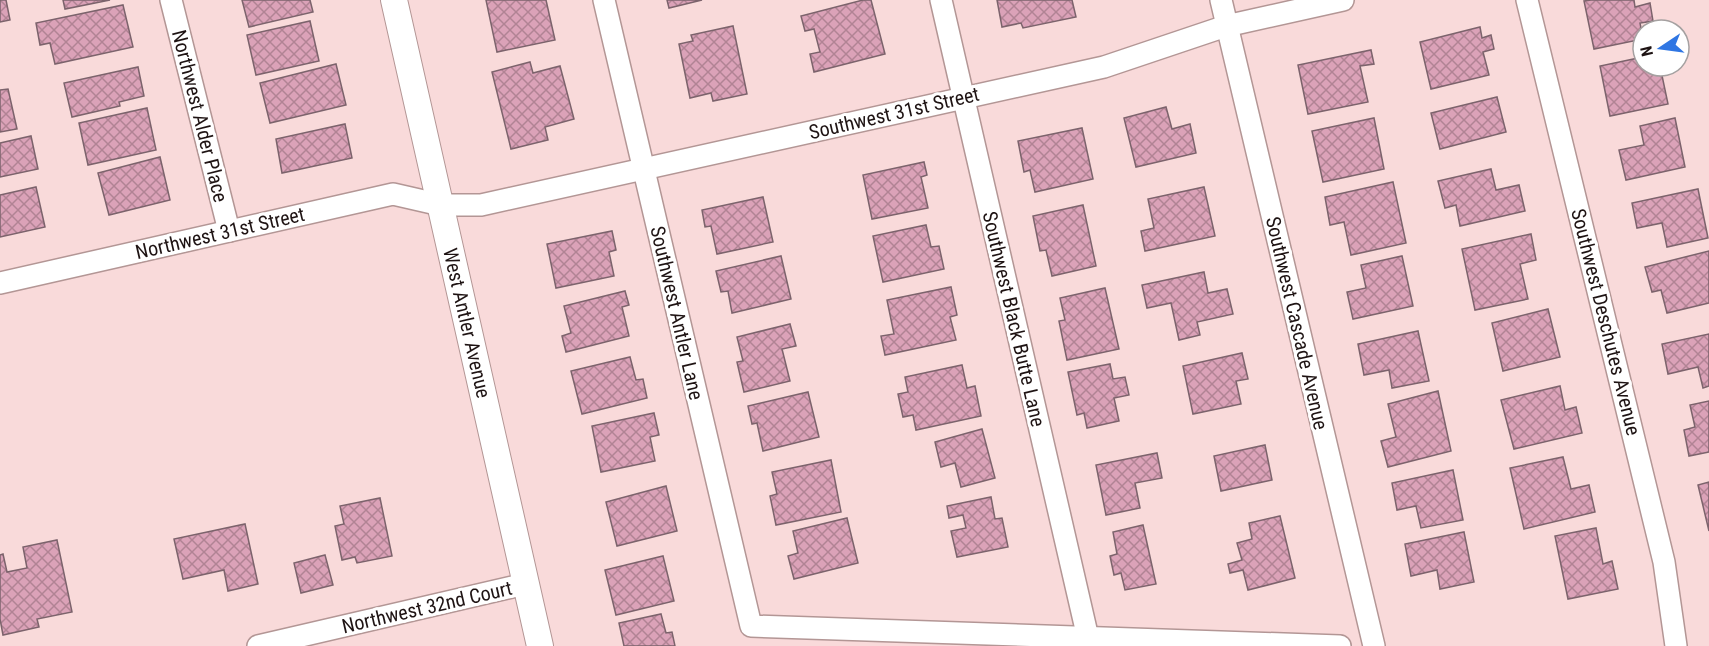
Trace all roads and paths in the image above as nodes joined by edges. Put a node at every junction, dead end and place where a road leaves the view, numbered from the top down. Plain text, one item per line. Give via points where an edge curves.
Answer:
1 (171, 0) edge
2 (394, 0) edge
3 (604, 0) edge
4 (941, 0) edge
5 (1221, 0) edge
6 (1343, 0) edge
7 (1527, 0) edge
8 (1226, 26) junction
9 (963, 97) junction
10 (643, 170) junction
11 (441, 205) junction
12 (229, 231) junction
13 (0, 283) edge
14 (525, 584) junction
15 (1088, 638) junction
16 (258, 646) edge
17 (540, 646) edge
18 (1340, 646) edge
19 (1374, 646) edge
20 (1676, 646) edge

1 - 12 street, Northwest Alder Place
2 - 11 street, West Antler Avenue
3 - 10 street, Southwest Antler Lane
4 - 9 street, Southwest Black Butte Lane
5 - 8 street, Southwest Cascade Avenue
6 - 8 street, Southwest 31st Street
7 - 20 street, Southwest Deschutes Avenue via 1664,562
8 - 9 street, Southwest 31st Street via 1104,68
8 - 19 street, Southwest Cascade Avenue
9 - 10 street, Southwest 31st Street
9 - 15 street, Southwest Black Butte Lane
10 - 11 street, Southwest 31st Street via 481,205
10 - 15 street, Southwest Antler Lane via 751,626
11 - 12 street, Northwest 31st Street via 393,194
11 - 14 street, West Antler Avenue
12 - 13 street, Northwest 31st Street
14 - 16 street, Northwest 32nd Court
14 - 17 street, West Antler Avenue
15 - 18 street

